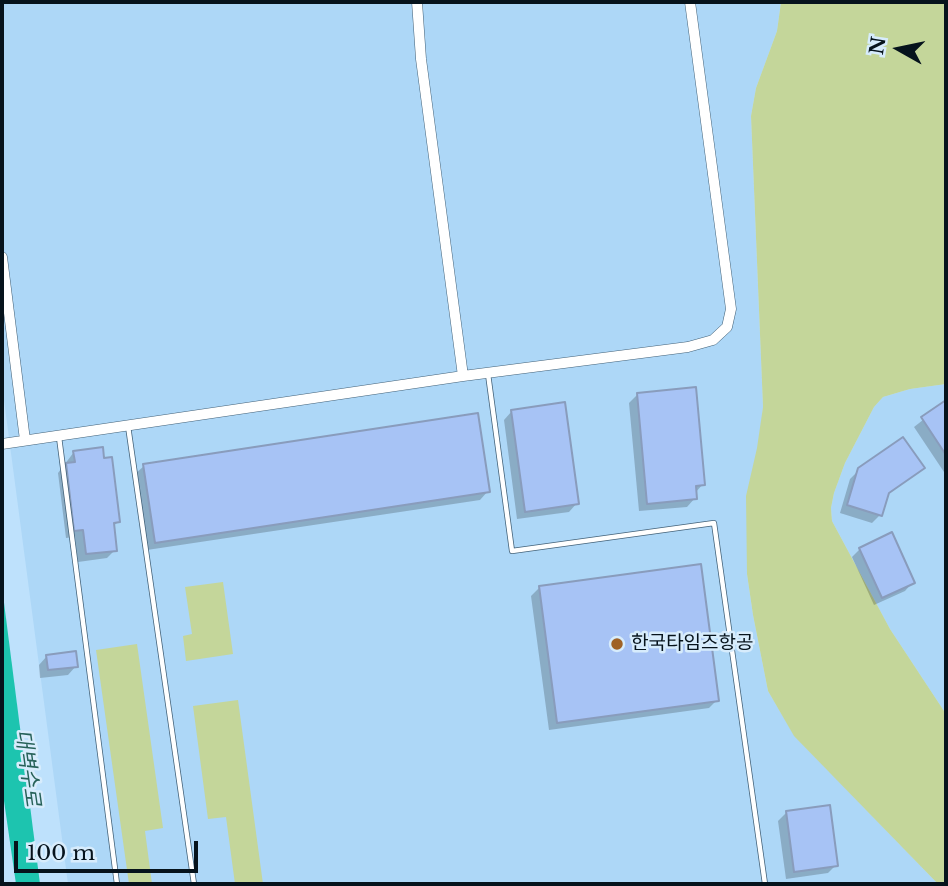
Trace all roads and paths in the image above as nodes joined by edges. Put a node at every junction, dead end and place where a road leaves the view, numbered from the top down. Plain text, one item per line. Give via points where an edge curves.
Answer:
1 (417, 2) edge
2 (690, 2) edge
3 (2, 257) edge
4 (488, 373) junction
5 (463, 376) junction
6 (128, 425) junction
7 (59, 435) junction
8 (25, 440) junction
9 (2, 444) edge
10 (117, 884) edge
11 (194, 884) edge
12 (765, 884) edge

1 - 5 street
2 - 4 street via 729,289 727,327 713,340 688,347
3 - 8 street
4 - 5 street
4 - 12 lane via 512,551 713,523
5 - 6 street
6 - 7 street
6 - 11 lane
7 - 8 street
7 - 10 lane
8 - 9 street

